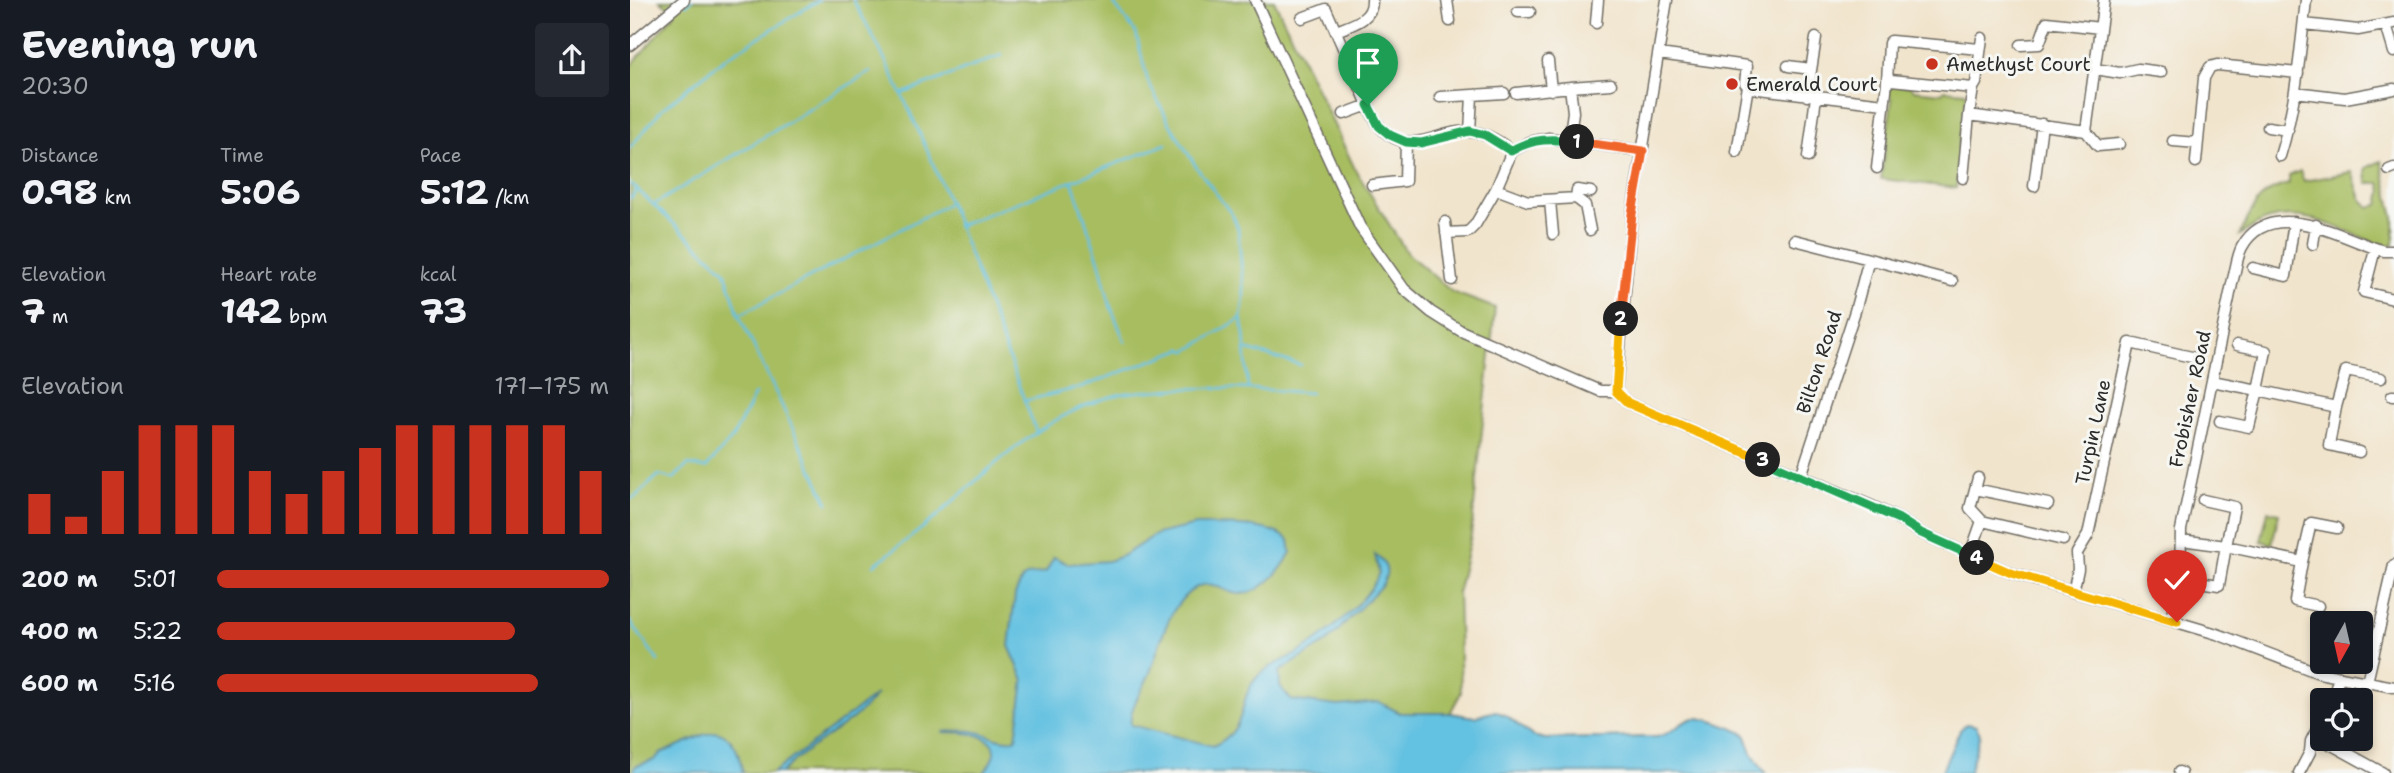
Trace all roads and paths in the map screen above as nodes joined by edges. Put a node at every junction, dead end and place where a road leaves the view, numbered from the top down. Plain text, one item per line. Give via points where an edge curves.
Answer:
1 (684, 0) edge
2 (1255, 0) edge
3 (1372, 0) edge
4 (1447, 0) edge
5 (1598, 0) edge
6 (1667, 0) edge
7 (2104, 0) edge
8 (2306, 0) edge
9 (1302, 18) dead end
10 (1450, 21) dead end
11 (1596, 23) dead end
12 (2304, 24) junction
13 (2390, 24) edge
14 (2100, 28) junction
15 (1336, 31) junction
16 (1816, 38) dead end
17 (630, 45) edge
18 (2021, 45) dead end
19 (2394, 52) edge
20 (1659, 54) junction
21 (1548, 61) dead end
22 (1788, 66) dead end
23 (1811, 69) junction
24 (2095, 69) junction
25 (2161, 72) dead end
26 (2298, 73) junction
27 (1887, 82) junction
28 (1611, 84) dead end
29 (1748, 86) junction
30 (1570, 87) junction
31 (1973, 88) junction
32 (2394, 89) edge
33 (1551, 90) junction
34 (2295, 92) junction
35 (1504, 93) dead end
36 (1517, 93) dead end
37 (1472, 96) junction
38 (1440, 97) dead end
39 (1811, 97) junction
40 (1884, 104) junction
41 (1368, 105) junction
42 (1345, 114) dead end
43 (1969, 115) junction
44 (2042, 124) junction
45 (2269, 127) dead end
46 (2288, 130) junction
47 (1470, 131) junction
48 (2086, 131) junction
49 (1569, 141) junction
50 (2174, 141) dead end
51 (1406, 142) junction
52 (2119, 144) dead end
53 (2197, 144) junction
54 (1511, 151) junction
55 (1643, 151) junction
56 (1737, 152) dead end
57 (2280, 156) dead end
58 (1808, 157) dead end
59 (2196, 162) dead end
60 (1877, 168) dead end
61 (1963, 178) dead end
62 (1372, 185) dead end
63 (2034, 186) dead end
64 (1496, 189) junction
65 (1591, 192) dead end
66 (1576, 198) junction
67 (1550, 201) junction
68 (2294, 222) junction
69 (2316, 225) junction
70 (1590, 230) dead end
71 (1553, 234) dead end
72 (1794, 240) dead end
73 (2313, 244) dead end
74 (2375, 249) junction
75 (2394, 251) edge
76 (1869, 259) junction
77 (2253, 268) dead end
78 (1452, 280) dead end
79 (1952, 281) dead end
80 (2393, 299) edge
81 (2237, 345) dead end
82 (2196, 358) dead end
83 (2381, 378) dead end
84 (2212, 381) junction
85 (2258, 390) junction
86 (1616, 391) junction
87 (2336, 407) junction
88 (2220, 421) dead end
89 (2359, 452) dead end
90 (1801, 476) junction
91 (2203, 500) dead end
92 (2048, 504) dead end
93 (1982, 521) junction
94 (2337, 528) dead end
95 (2063, 540) dead end
96 (2181, 540) junction
97 (2226, 546) junction
98 (1970, 555) junction
99 (2302, 562) junction
100 (2394, 565) edge
101 (2193, 581) dead end
102 (2073, 592) junction
103 (2318, 606) dead end
104 (2171, 620) junction
105 (2339, 678) junction
106 (2367, 682) junction
107 (2394, 687) edge
108 (2335, 688) edge
109 (2310, 751) edge
110 (2343, 751) edge
111 (2299, 773) edge
112 (2383, 773) edge

1 - 17 street
2 - 86 street via 1360,228 1404,289 1461,331 1600,391
3 - 15 street via 1365,18
4 - 10 street
5 - 11 street
6 - 20 street
7 - 14 street
8 - 12 street
9 - 15 street via 1326,9
12 - 13 street via 2358,30
12 - 26 street
13 - 19 street
14 - 18 street via 2048,22 2039,44
14 - 24 street
15 - 41 street
16 - 23 street
20 - 29 street via 1747,65
20 - 55 street
21 - 33 street
22 - 23 street
23 - 39 street
24 - 25 street
24 - 48 street
26 - 34 street
26 - 53 street via 2210,67 2204,78
27 - 31 street
27 - 31 street via 1891,41 1981,43
27 - 40 street
28 - 30 street
29 - 39 street
29 - 56 street
30 - 33 street
30 - 49 street
31 - 43 street
32 - 34 street via 2353,98
33 - 36 street
34 - 46 street
35 - 37 street
37 - 38 street
37 - 47 street
39 - 40 street
39 - 58 street
40 - 60 street
41 - 42 street
41 - 51 street via 1379,126
43 - 44 street
43 - 61 street
44 - 48 street
44 - 63 street
45 - 46 street
46 - 57 street
47 - 51 street via 1421,143
47 - 54 street
48 - 52 street via 2095,151
49 - 54 street via 1548,138
49 - 55 street
50 - 53 street
51 - 62 street via 1405,181
53 - 59 street
54 - 64 street
55 - 86 street via 1628,248
64 - 67 street via 1528,201
64 - 78 street via 1468,232 1445,228
65 - 66 street via 1577,190
66 - 67 street
66 - 70 street via 1585,205
67 - 71 street
68 - 69 street, Frobisher Road
68 - 77 street via 2286,276
68 - 84 street, Frobisher Road via 2266,226 2242,247
69 - 73 street
69 - 74 street, Frobisher Road
72 - 76 street
74 - 75 street, Frobisher Road
74 - 80 street via 2364,292
76 - 79 street
76 - 90 street, Bilton Road
81 - 85 street via 2266,351
82 - 102 street, Turpin Lane via 2130,343 2088,535 2077,553
83 - 87 street via 2346,371
84 - 85 street
84 - 96 street, Frobisher Road
85 - 87 street
85 - 88 street via 2249,427
86 - 90 street via 1628,403
87 - 89 street via 2329,445
90 - 98 street
91 - 97 street via 2234,507
92 - 93 street via 1976,483 1970,508
93 - 95 street
93 - 98 street
94 - 99 street via 2311,523
96 - 97 street
96 - 104 street, Frobisher Road
97 - 99 street
97 - 101 street via 2219,585
98 - 102 street
99 - 103 street via 2295,601
100 - 106 street
102 - 104 street
104 - 105 street
105 - 106 street
105 - 108 street
106 - 107 street
109 - 111 street
110 - 112 street

